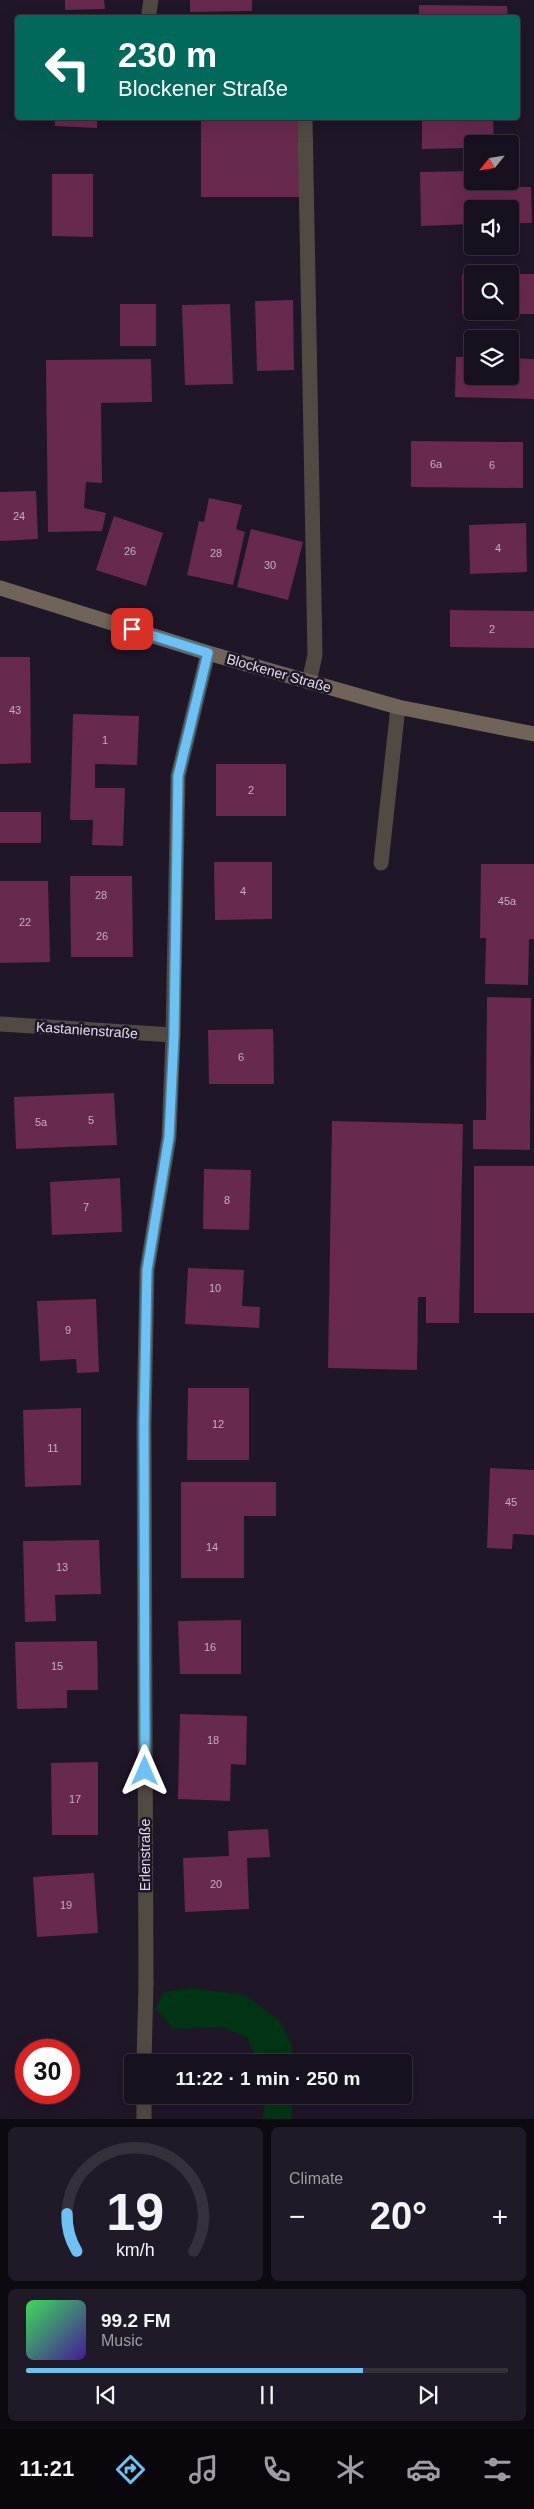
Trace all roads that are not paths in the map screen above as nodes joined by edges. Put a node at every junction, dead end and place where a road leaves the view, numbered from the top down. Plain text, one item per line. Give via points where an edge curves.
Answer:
1 (305, 120) edge
2 (0, 588) edge
3 (208, 653) junction
4 (309, 682) junction
5 (398, 707) junction
6 (534, 734) edge
7 (381, 864) dead end
8 (0, 1024) edge
9 (174, 1035) junction
10 (144, 2054) edge
11 (144, 2104) edge
12 (144, 2119) edge

1 - 4 street via 315,655
2 - 3 street, Blockener Straße
3 - 4 street, Blockener Straße
3 - 9 street, Erlenstraße via 178,776
4 - 5 street, Blockener Straße
5 - 6 street, Blockener Straße
5 - 7 street
8 - 9 street, Kastanienstraße
9 - 10 street, Erlenstraße via 169,1137 147,1270
11 - 12 street

